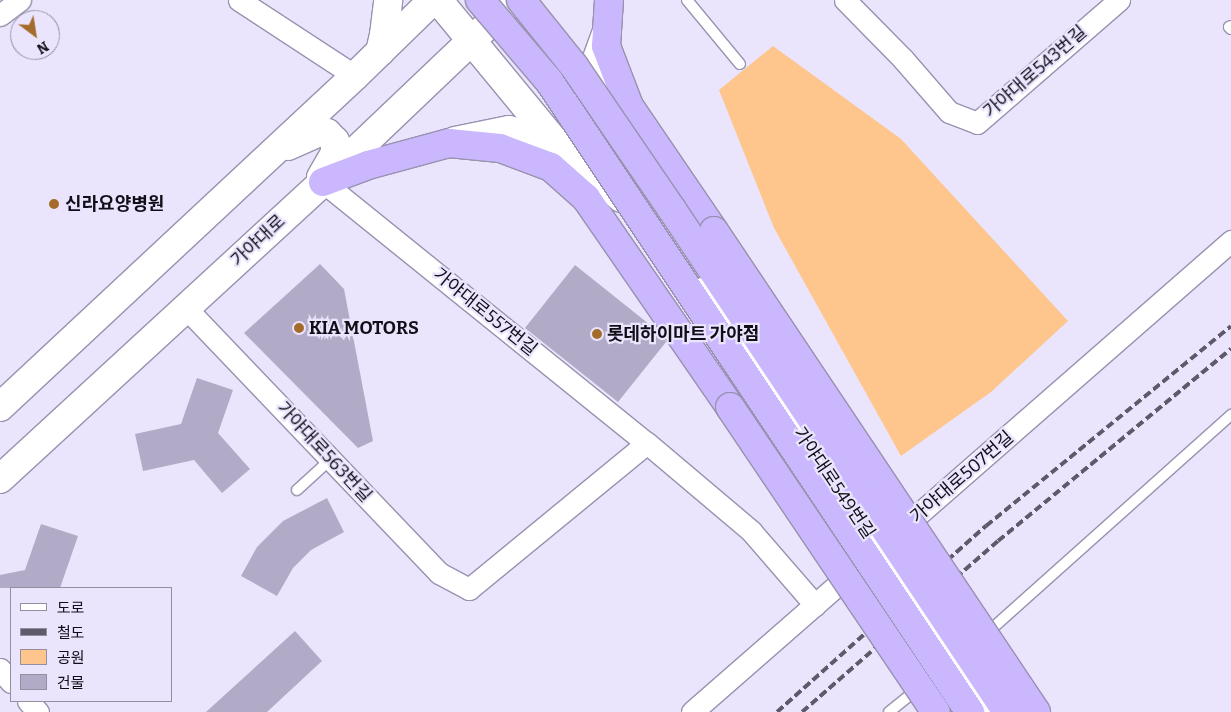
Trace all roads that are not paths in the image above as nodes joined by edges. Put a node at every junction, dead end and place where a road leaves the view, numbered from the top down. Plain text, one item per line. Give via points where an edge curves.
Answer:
1 (18, 0) edge
2 (239, 0) edge
3 (388, 0) edge
4 (433, 0) edge
5 (438, 0) edge
6 (480, 0) edge
7 (514, 0) edge
8 (521, 0) edge
9 (533, 0) edge
10 (609, 0) edge
11 (687, 0) edge
12 (845, 0) edge
13 (1119, 0) edge
14 (0, 15) edge
15 (607, 31) junction
16 (471, 40) junction
17 (380, 52) junction
18 (740, 64) dead end
19 (355, 76) junction
20 (555, 142) junction
21 (448, 143) junction
22 (272, 154) junction
23 (636, 177) junction
24 (318, 186) junction
25 (1231, 241) edge
26 (681, 254) junction
27 (185, 307) junction
28 (0, 407) edge
29 (1231, 415) edge
30 (647, 443) junction
31 (331, 459) junction
32 (0, 479) edge
33 (297, 490) dead end
34 (815, 605) junction
35 (0, 669) edge
36 (10, 681) edge
37 (692, 712) edge
38 (889, 712) edge
39 (936, 712) edge
40 (970, 712) edge
41 (987, 712) edge
42 (1007, 712) edge
43 (1036, 712) edge

1 - 14 street
2 - 19 street
3 - 17 street
4 - 17 street
5 - 16 street
6 - 40 highway, bridge via 548,81
7 - 16 street, 가야대로
8 - 42 highway, bridge via 574,66 671,208
9 - 23 street
10 - 15 highway
11 - 18 lane
12 - 13 street, 가야대로543번길 via 950,112 977,123
15 - 23 street via 596,62
15 - 43 highway, bridge via 606,46 629,106
16 - 20 street
16 - 24 street, 가야대로
17 - 19 street
19 - 22 street
20 - 21 street via 509,130
20 - 26 street via 588,167
21 - 24 highway via 368,165
21 - 39 highway, bridge via 500,148 551,167 586,198
22 - 24 street via 317,133 327,133 335,142 335,152
22 - 28 street
23 - 26 street
24 - 27 street, 가야대로
24 - 30 street, 가야대로557번길
25 - 34 street, 가야대로507번길
26 - 41 street, 가야대로549번길, bridge
27 - 31 street, 가야대로563번길
27 - 32 street, 가야대로
29 - 38 lane via 1000,622
30 - 31 street, 가야대로563번길 via 469,588 439,573
30 - 34 street, 가야대로557번길 via 751,531
31 - 33 lane
34 - 37 street, 가야대로507번길
35 - 36 street

